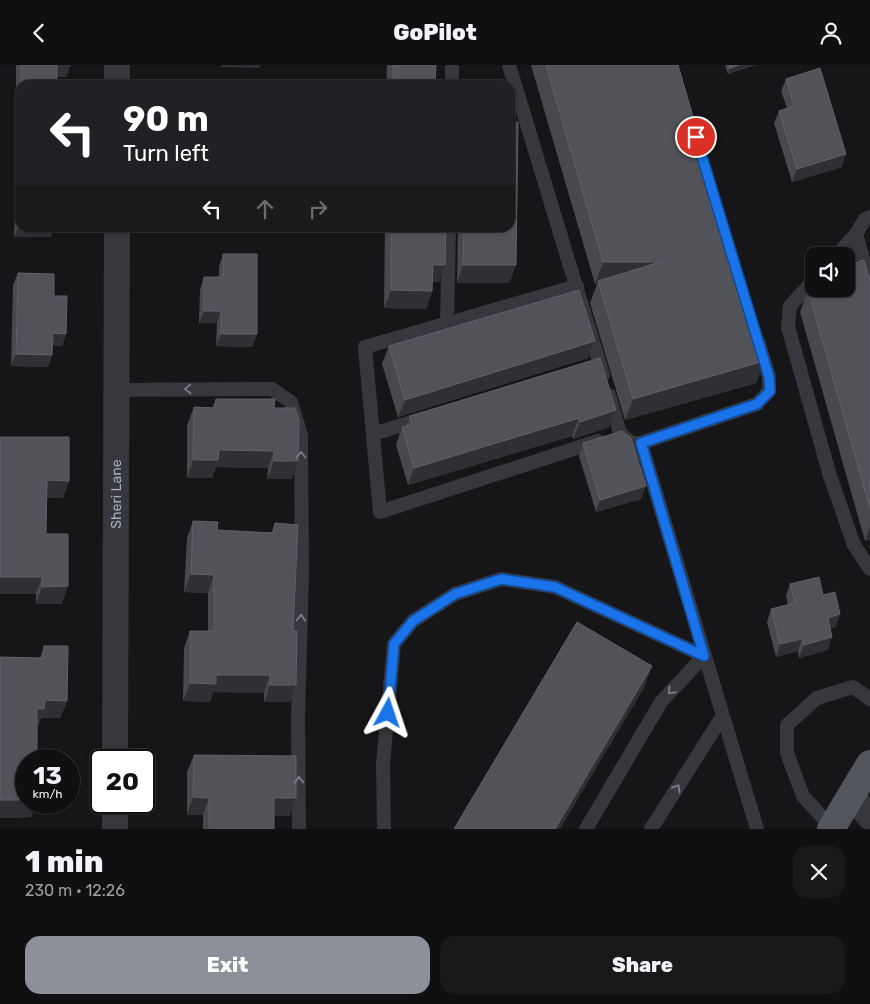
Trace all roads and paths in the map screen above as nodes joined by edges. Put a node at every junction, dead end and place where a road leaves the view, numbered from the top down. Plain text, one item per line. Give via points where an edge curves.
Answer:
1 (117, 65) edge
2 (452, 65) edge
3 (509, 65) edge
4 (117, 80) edge
5 (452, 80) edge
6 (514, 80) edge
7 (515, 84) edge
8 (870, 217) edge
9 (116, 232) edge
10 (449, 232) edge
11 (856, 234) junction
12 (844, 247) edge
13 (870, 283) edge
14 (577, 286) junction
15 (805, 289) edge
16 (448, 323) junction
17 (754, 329) edge
18 (116, 390) junction
19 (439, 414) edge
20 (620, 433) junction
21 (373, 434) junction
22 (641, 443) junction
23 (870, 569) edge
24 (704, 656) junction
25 (870, 699) edge
26 (722, 717) junction
27 (115, 749) edge
28 (870, 764) edge
29 (851, 796) junction
30 (115, 814) edge
31 (870, 817) edge
32 (752, 825) edge
33 (115, 829) edge
34 (299, 829) edge
35 (384, 829) edge
36 (586, 829) edge
37 (651, 829) edge
38 (832, 829) edge

1 - 4 street
2 - 5 lane
3 - 6 lane
7 - 14 lane
8 - 11 lane via 865,219
9 - 18 street, Sheri Lane
10 - 16 lane
11 - 12 lane
11 - 13 lane
14 - 16 lane
14 - 20 lane via 595,366
15 - 23 lane via 790,305 788,327 830,475 854,545
16 - 21 lane via 365,347
17 - 22 lane via 769,377 770,391 757,404
18 - 27 street, Sheri Lane
34 -> 18 lane via 301,435 291,402 272,389
19 - 21 lane
20 - 21 lane via 380,512
20 - 22 lane via 631,443
22 - 24 lane
24 - 26 lane
24 - 35 lane via 555,587 501,579 455,594 413,621 394,644 383,764
24 -> 36 lane via 661,701
25 - 38 lane via 853,687 817,699 787,725 787,753 803,796
26 - 32 lane
37 -> 26 lane
28 - 29 main road
29 - 31 street
29 - 38 main road
30 - 33 street

